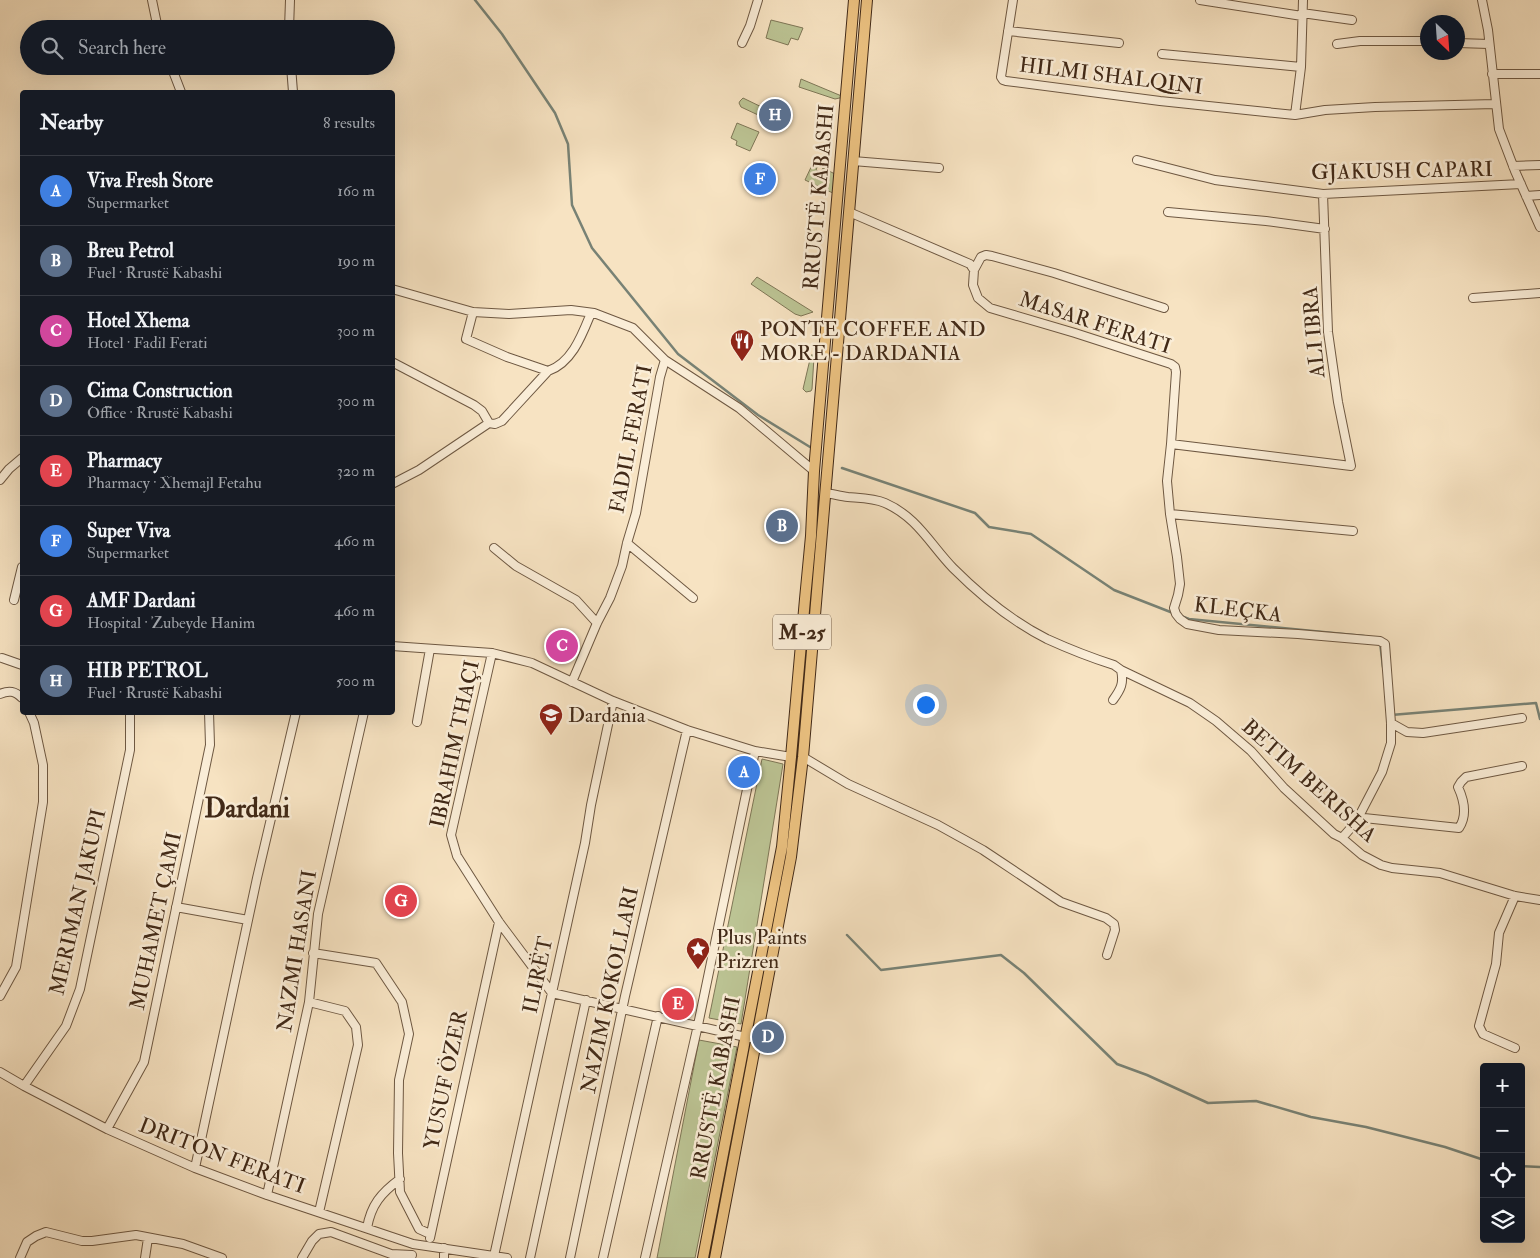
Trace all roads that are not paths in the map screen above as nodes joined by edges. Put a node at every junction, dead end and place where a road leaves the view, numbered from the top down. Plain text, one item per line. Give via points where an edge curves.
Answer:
1 (152, 0) edge
2 (290, 0) edge
3 (758, 0) edge
4 (854, 0) edge
5 (867, 0) edge
6 (1013, 0) edge
7 (1200, 0) edge
8 (1303, 0) edge
9 (1482, 0) edge
10 (1302, 14) junction
11 (156, 20) edge
12 (289, 20) edge
13 (1352, 20) dead end
14 (1008, 30) junction
15 (1420, 41) edge
16 (742, 42) dead end
17 (1465, 42) edge
18 (1119, 43) dead end
19 (1337, 44) dead end
20 (1489, 44) junction
21 (1162, 54) dead end
22 (1301, 67) junction
23 (1492, 74) junction
24 (1540, 74) edge
25 (174, 75) edge
26 (292, 75) edge
27 (180, 90) edge
28 (293, 90) edge
29 (1495, 104) junction
30 (1295, 115) junction
31 (853, 160) junction
32 (1138, 160) dead end
33 (1540, 164) edge
34 (1513, 166) junction
35 (940, 168) dead end
36 (1521, 184) junction
37 (1323, 194) junction
38 (1540, 195) edge
39 (1526, 196) junction
40 (849, 212) junction
41 (1168, 212) dead end
42 (1540, 227) edge
43 (1324, 230) junction
44 (974, 270) junction
45 (395, 291) edge
46 (1540, 293) edge
47 (1473, 298) dead end
48 (1164, 308) dead end
49 (473, 312) junction
50 (590, 313) junction
51 (665, 360) junction
52 (395, 364) edge
53 (548, 372) junction
54 (490, 423) junction
55 (1171, 444) junction
56 (20, 460) edge
57 (814, 471) junction
58 (0, 480) edge
59 (395, 482) edge
60 (825, 493) junction
61 (1170, 514) junction
62 (1353, 531) dead end
63 (627, 543) junction
64 (494, 548) dead end
65 (20, 575) edge
66 (693, 598) dead end
67 (14, 600) dead end
68 (597, 623) junction
69 (395, 646) edge
70 (430, 649) junction
71 (492, 653) junction
72 (2, 658) dead end
73 (20, 664) edge
74 (1121, 670) junction
75 (572, 682) junction
76 (0, 694) edge
77 (20, 696) edge
78 (1113, 700) dead end
79 (613, 701) junction
80 (30, 715) edge
81 (130, 715) edge
82 (209, 715) edge
83 (295, 715) edge
84 (363, 715) edge
85 (1522, 718) dead end
86 (417, 722) dead end
87 (1392, 723) junction
88 (687, 730) junction
89 (755, 751) junction
90 (791, 757) junction
91 (803, 757) junction
92 (1522, 766) dead end
93 (1356, 822) junction
94 (1342, 838) junction
95 (1515, 896) junction
96 (1540, 900) edge
97 (176, 907) junction
98 (248, 920) junction
99 (499, 922) junction
100 (313, 953) junction
101 (1107, 955) dead end
102 (552, 993) junction
103 (0, 996) edge
104 (586, 1000) junction
105 (309, 1002) junction
106 (623, 1008) junction
107 (658, 1016) junction
108 (698, 1026) junction
109 (745, 1037) junction
110 (757, 1039) junction
111 (1515, 1048) dead end
112 (0, 1072) edge
113 (24, 1086) junction
114 (107, 1129) junction
115 (195, 1168) junction
116 (400, 1178) junction
117 (267, 1195) junction
118 (319, 1212) junction
119 (368, 1228) junction
120 (430, 1234) junction
121 (148, 1238) junction
122 (414, 1244) junction
123 (429, 1245) junction
124 (444, 1248) junction
125 (494, 1256) junction
126 (411, 1257) edge
127 (20, 1258) edge
128 (145, 1258) edge
129 (222, 1258) edge
130 (302, 1258) edge
131 (444, 1258) edge
132 (507, 1258) edge
133 (530, 1258) edge
134 (570, 1258) edge
135 (603, 1258) edge
136 (645, 1258) edge
137 (703, 1258) edge
138 (715, 1258) edge

1 - 11 street
2 - 12 street
3 - 16 street
4 - 57 main road, RRUSTË KABASHI / M-25
5 - 31 main road, RRUSTË KABASHI / M-25
6 - 14 street, HILMI SHALQINI
7 - 10 street
8 - 10 street
9 - 20 street
10 - 13 street
10 - 22 street
14 - 18 street
14 - 30 street, HILMI SHALQINI via 1001,77 1006,81
15 - 19 street
17 - 20 street
20 - 23 street
21 - 22 street
22 - 30 street
23 - 24 street
23 - 29 street
25 - 27 street
26 - 28 street
29 - 30 street via 1375,107
29 - 34 street via 1499,129
31 - 35 street
31 - 40 main road, RRUSTË KABASHI / M-25
32 - 37 street, GJAKUSH CAPARI via 1215,180
33 - 34 street
34 - 36 street
36 - 37 street, GJAKUSH CAPARI
36 - 39 street
37 - 43 street, ALI IBRA
38 - 39 street
39 - 42 street
40 - 44 street via 970,264
40 - 60 main road, RRUSTË KABASHI / M-25
41 - 43 street
43 - 55 street, ALI IBRA via 1328,332 1351,466
44 - 48 street via 981,257 992,256
44 - 55 street, MASAR FERATI via 972,285 978,298 990,308 1171,364 1176,372
45 - 49 street, FADIL FERATI
46 - 47 street
49 - 50 street, FADIL FERATI via 509,314 571,310
49 - 53 street via 466,339
50 - 51 street, FADIL FERATI via 633,328
50 - 53 street via 570,355
51 - 57 street via 739,408
51 - 63 street, FADIL FERATI via 636,513
52 - 54 street via 474,405
53 - 54 street via 502,422
54 - 59 street
55 - 61 street, KLEÇKA via 1167,480
56 - 58 street
57 - 90 main road, RRUSTË KABASHI / M-25
60 - 74 street, BETIM BERISHA via 884,502 901,511 918,525 953,567 1013,618 1047,638
60 - 91 main road, RRUSTË KABASHI / M-25
61 - 62 street
61 - 87 street, KLEÇKA via 1180,584 1174,608 1176,614 1187,624 1219,630 1380,641 1385,644
63 - 66 street
63 - 68 street, FADIL FERATI via 622,566
64 - 68 street via 516,566 576,600
65 - 67 street
68 - 75 street, FADIL FERATI
69 - 70 street
70 - 71 street
70 - 86 street
71 - 75 street via 532,663
71 - 99 street, IBRAHIM THAÇI via 451,835 457,856
72 - 73 street
74 - 78 street via 1122,687
74 - 94 street, BETIM BERISHA via 1190,703 1216,721 1250,750 1284,788
75 - 79 street
76 - 77 street via 14,691
79 - 88 street
79 - 102 street, ILIRËT
80 - 103 street via 43,765 43,802 16,967
81 - 113 street, MERIMAN JAKUPI via 130,750 80,989 66,1026
82 - 97 street, MUHAMET ÇAMI via 210,745
83 - 98 street
84 - 100 street, NAZMI HASANI via 318,914
85 - 87 street via 1423,733 1408,732
87 - 93 street via 1391,743 1382,772
88 - 89 street
88 - 106 street, NAZIM KOKOLLARI
89 - 90 street
89 - 108 street
90 - 109 main road, RRUSTË KABASHI / M-25 via 782,847
91 - 101 street via 848,784 984,850 1061,902 1106,918 1114,924 1115,930
91 - 110 main road, RRUSTË KABASHI / M-25 via 793,847
92 - 93 street via 1466,777 1458,788 1464,808 1459,828 1364,818
93 - 94 street
94 - 95 street, BETIM BERISHA via 1362,856 1381,865 1440,873
95 - 96 street, BETIM BERISHA
95 - 111 street via 1500,933 1496,964 1479,1026 1483,1034
97 - 98 street
97 - 114 street, MUHAMET ÇAMI via 144,1062
98 - 115 street
99 - 102 street, IBRAHIM THAÇI
99 - 120 street, YUSUF ÖZER
100 - 105 street, NAZMI HASANI
100 - 116 street via 376,963 402,1002 408,1034 399,1080
102 - 104 street
102 - 125 street, ILIRËT
104 - 106 street
104 - 133 street
105 - 117 street, NAZMI HASANI
105 - 118 street via 345,1011 356,1027 358,1045
106 - 107 street
106 - 134 street, NAZIM KOKOLLARI
107 - 108 street
107 - 135 street
108 - 109 street
108 - 136 street
109 - 110 street
109 - 137 main road, RRUSTË KABASHI / M-25
110 - 138 main road, RRUSTË KABASHI / M-25
112 - 113 street, DRITON FERATI
113 - 114 street, DRITON FERATI
114 - 115 street, DRITON FERATI
115 - 117 street, DRITON FERATI
116 - 119 street via 378,1199 370,1214
116 - 120 street via 400,1192 419,1229
117 - 118 street, DRITON FERATI
118 - 119 street, DRITON FERATI
119 - 122 street, DRITON FERATI
120 - 123 street, YUSUF ÖZER
121 - 127 street via 136,1235 92,1242 46,1232 27,1242
121 - 128 street
121 - 129 street via 183,1244
122 - 123 street, DRITON FERATI
122 - 126 street
123 - 124 street, DRITON FERATI
124 - 125 street, DRITON FERATI
124 - 131 street
125 - 132 street, DRITON FERATI
126 - 130 street via 391,1254 331,1232 320,1234 312,1241

